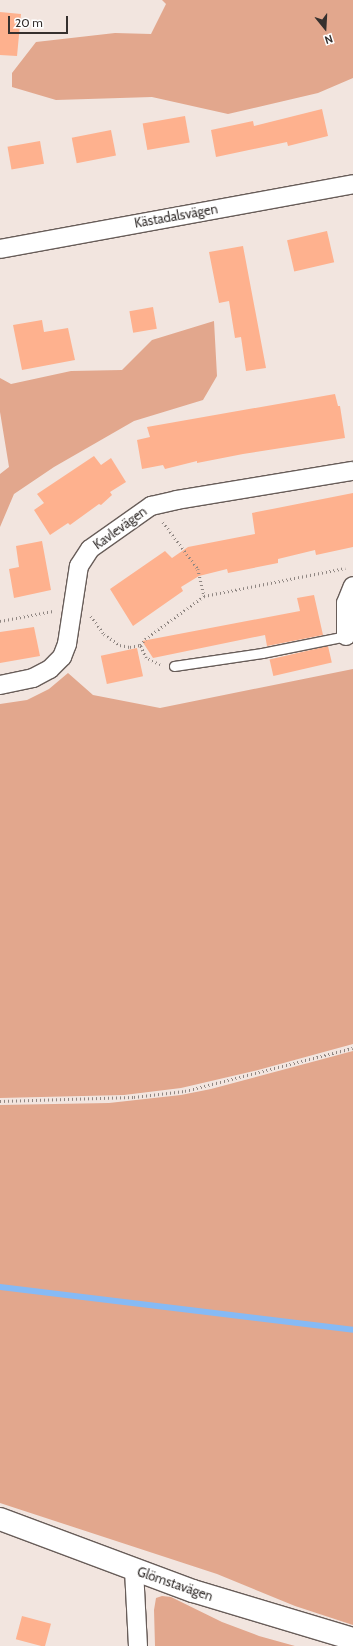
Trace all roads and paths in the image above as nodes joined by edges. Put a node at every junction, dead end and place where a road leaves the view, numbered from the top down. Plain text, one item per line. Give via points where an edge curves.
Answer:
1 (353, 184) edge
2 (0, 249) edge
3 (353, 471) edge
4 (150, 506) junction
5 (348, 569) dead end
6 (353, 586) edge
7 (204, 596) junction
8 (73, 606) junction
9 (0, 621) edge
10 (346, 636) joint
11 (140, 645) junction
12 (174, 666) joint
13 (0, 684) edge
14 (353, 1048) edge
15 (0, 1101) edge
16 (0, 1519) edge
17 (134, 1570) junction
18 (353, 1640) edge
19 (138, 1646) edge

1 - 2 street, Kästadalsvägen
3 - 4 street, Kavlevägen
4 - 7 path via 198,569
4 - 8 street, Kavlevägen via 90,549 79,566
5 - 7 path
6 - 10 street via 346,603
7 - 11 path via 145,638
8 - 9 path
8 - 11 path via 83,605 104,634 120,645
8 - 13 street, Kavlevägen via 67,644 62,657 50,669 33,678
10 - 12 lane via 262,653
11 - 12 path via 146,658 157,665
14 - 15 path via 185,1091 134,1098
16 - 17 main road, Glömstavägen
17 - 18 main road, Glömstavägen via 193,1591
17 - 19 street

